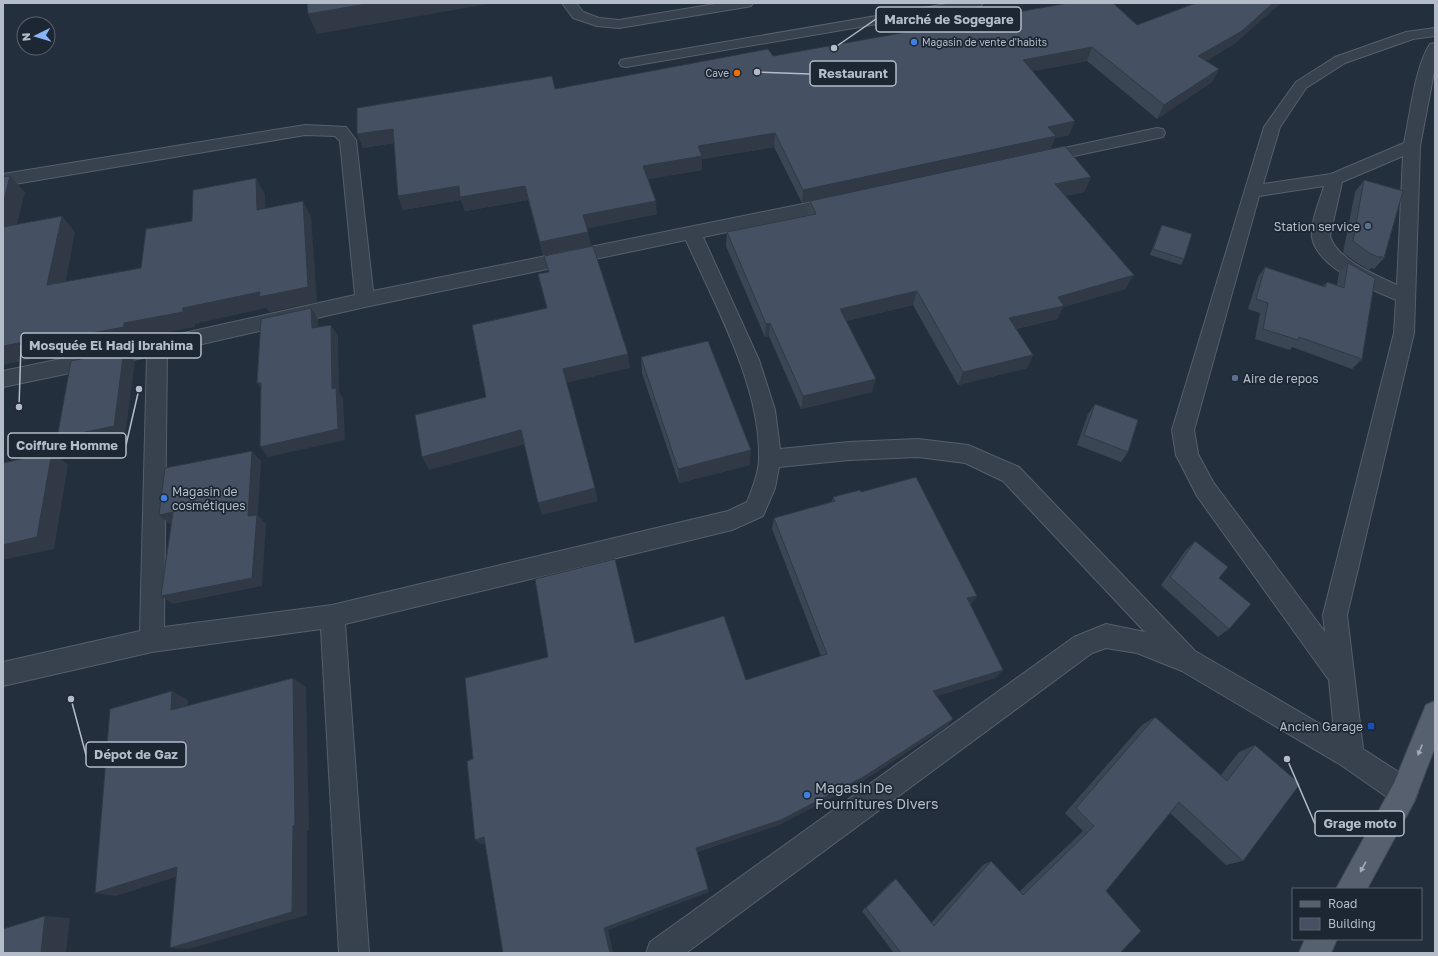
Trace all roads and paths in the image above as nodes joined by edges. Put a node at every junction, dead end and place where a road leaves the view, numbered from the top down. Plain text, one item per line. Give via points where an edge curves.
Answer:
1 (568, 3) edge
2 (746, 3) edge
3 (976, 3) edge
4 (1435, 32) edge
5 (1435, 47) edge
6 (626, 64) dead end
7 (1157, 133) dead end
8 (1412, 146) junction
9 (1026, 162) edge
10 (1334, 179) junction
11 (3, 180) edge
12 (1252, 191) junction
13 (857, 198) edge
14 (692, 233) junction
15 (1406, 297) junction
16 (365, 300) junction
17 (157, 347) junction
18 (3, 378) edge
19 (770, 459) junction
20 (332, 616) junction
21 (152, 640) junction
22 (1190, 662) junction
23 (3, 674) edge
24 (1340, 675) junction
25 (1435, 714) edge
26 (1350, 756) junction
27 (1404, 792) junction
28 (1352, 888) edge
29 (1321, 940) edge
30 (354, 953) edge
31 (661, 953) edge
32 (1314, 953) edge

1 - 2 street via 578,15 598,22 619,24
3 - 6 street
4 - 12 street via 1411,35 1340,60 1301,85 1272,127
5 - 8 street via 1428,64
7 - 9 street
8 - 10 street
8 - 15 street
10 - 12 street
10 - 15 street via 1321,237 1324,248 1339,263
11 - 16 street via 305,130 340,131 348,140
12 - 24 street via 1182,430 1187,454 1205,488
13 - 14 street
14 - 16 street
14 - 19 street via 749,360 765,410
15 - 24 street via 1404,333 1335,615
16 - 17 street
17 - 18 street
17 - 21 street
19 - 20 street via 764,488 755,509 732,520
19 - 22 street via 849,451 918,448 968,454 1011,474
20 - 21 street
20 - 30 street
21 - 23 street
22 - 26 street
22 - 31 street via 1137,641 1122,638 1106,636 1084,646
24 - 26 street
25 -> 27 main road
26 - 27 street
27 -> 28 main road
29 - 32 main road

